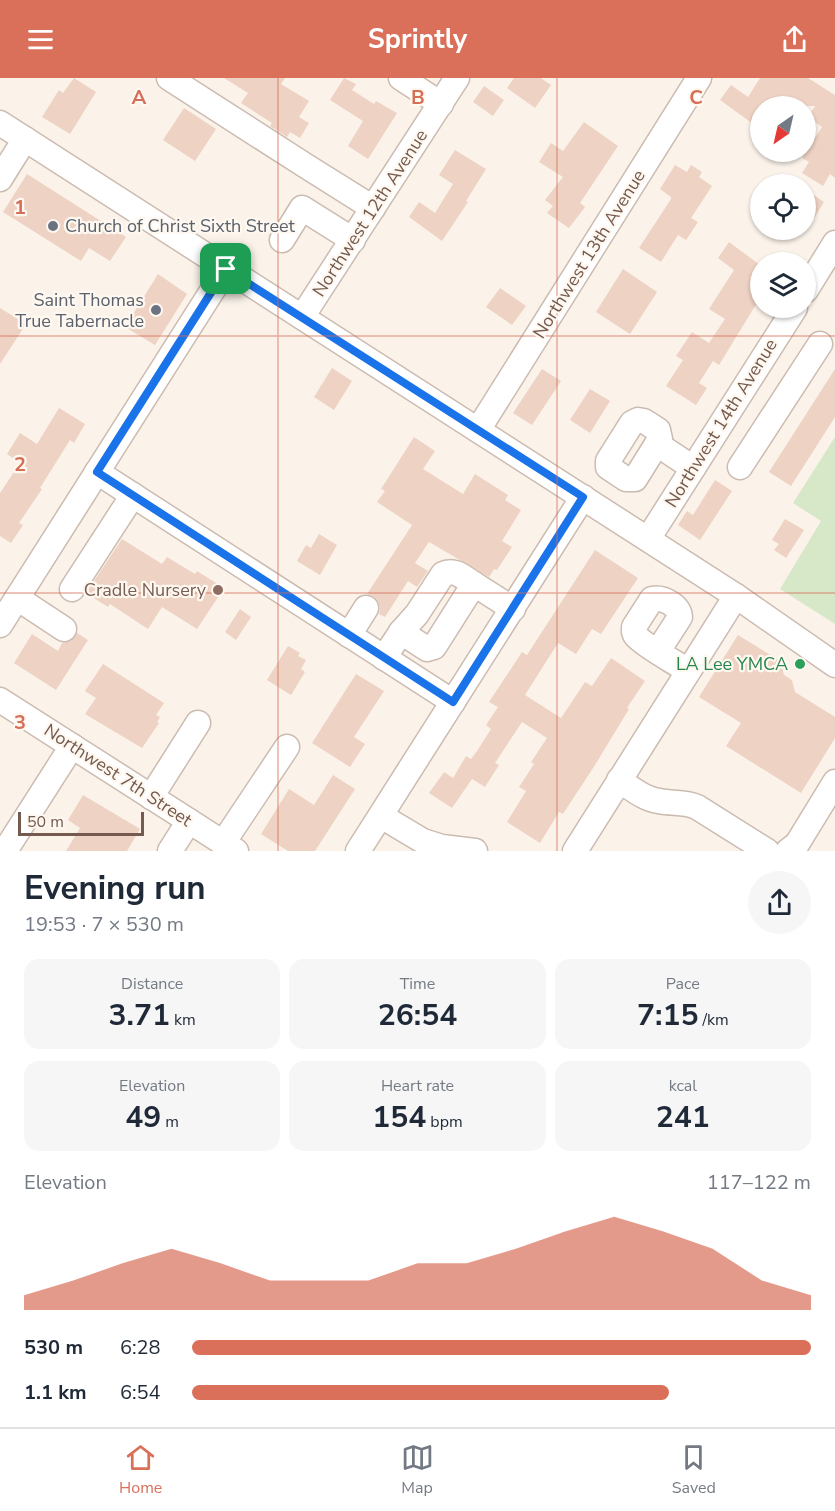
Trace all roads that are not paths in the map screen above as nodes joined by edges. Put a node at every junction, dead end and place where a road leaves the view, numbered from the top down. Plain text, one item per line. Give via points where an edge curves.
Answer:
1 (170, 78) edge
2 (401, 78) edge
3 (457, 78) edge
4 (699, 78) edge
5 (441, 104) junction
6 (0, 123) edge
7 (25, 139) junction
8 (0, 179) edge
9 (374, 207) junction
10 (282, 240) dead end
11 (353, 240) junction
12 (835, 243) edge
13 (226, 269) junction
14 (816, 274) edge
15 (303, 317) junction
16 (789, 318) edge
17 (820, 344) dead end
18 (751, 377) junction
19 (785, 399) junction
20 (478, 430) junction
21 (657, 444) dead end
22 (740, 467) dead end
23 (693, 468) junction
24 (97, 472) junction
25 (133, 495) junction
26 (583, 497) junction
27 (648, 539) junction
28 (474, 584) junction
29 (72, 589) dead end
30 (736, 596) junction
31 (17, 598) junction
32 (366, 608) dead end
33 (513, 609) junction
34 (0, 625) edge
35 (64, 629) dead end
36 (401, 632) junction
37 (349, 634) junction
38 (835, 650) edge
39 (658, 651) dead end
40 (384, 658) junction
41 (835, 665) edge
42 (688, 671) junction
43 (0, 700) edge
44 (453, 702) junction
45 (198, 723) dead end
46 (72, 746) junction
47 (287, 747) dead end
48 (619, 780) junction
49 (151, 797) junction
50 (831, 797) edge
51 (381, 816) junction
52 (189, 821) junction
53 (230, 847) edge
54 (798, 849) edge
55 (5, 851) edge
56 (170, 851) edge
57 (358, 851) edge
58 (475, 851) edge
59 (575, 851) edge
60 (767, 851) edge

1 - 9 street
2 - 5 street
3 - 5 street, Northwest 12th Avenue
4 - 20 street, Northwest 13th Avenue
5 - 9 street, Northwest 12th Avenue
6 - 7 street
7 - 8 street
7 - 13 street
9 - 11 street, Northwest 12th Avenue
10 - 11 street via 303,208
11 - 15 street, Northwest 12th Avenue
12 - 14 street
13 - 15 street
13 - 24 street
15 - 20 street
16 - 18 street, Northwest 14th Avenue
17 - 19 street
18 - 19 street
18 - 23 street, Northwest 14th Avenue
19 - 22 street
20 - 26 street
21 - 23 street
23 - 27 street, Northwest 14th Avenue
24 - 25 street
24 - 31 street
25 - 29 street
25 - 37 street
26 - 27 street
26 - 33 street
27 - 30 street
28 - 33 street
28 - 36 street via 455,572 442,574
28 - 36 street via 434,646 427,649
30 - 38 street
30 - 41 street
30 - 42 street
31 - 34 street
31 - 35 street
32 - 37 street
33 - 44 street
36 - 40 street
37 - 40 street
39 - 42 street
40 - 44 street
42 - 48 street
43 - 46 street, Northwest 7th Street
44 - 51 street
45 - 49 street
46 - 49 street, Northwest 7th Street
46 - 55 street
47 - 53 street
48 - 59 street
48 - 60 street via 648,799 686,802 698,807
49 - 52 street, Northwest 7th Street
50 - 54 street
51 - 57 street
51 - 58 street via 423,841 442,848
52 - 53 street, Northwest 7th Street
52 - 56 street

